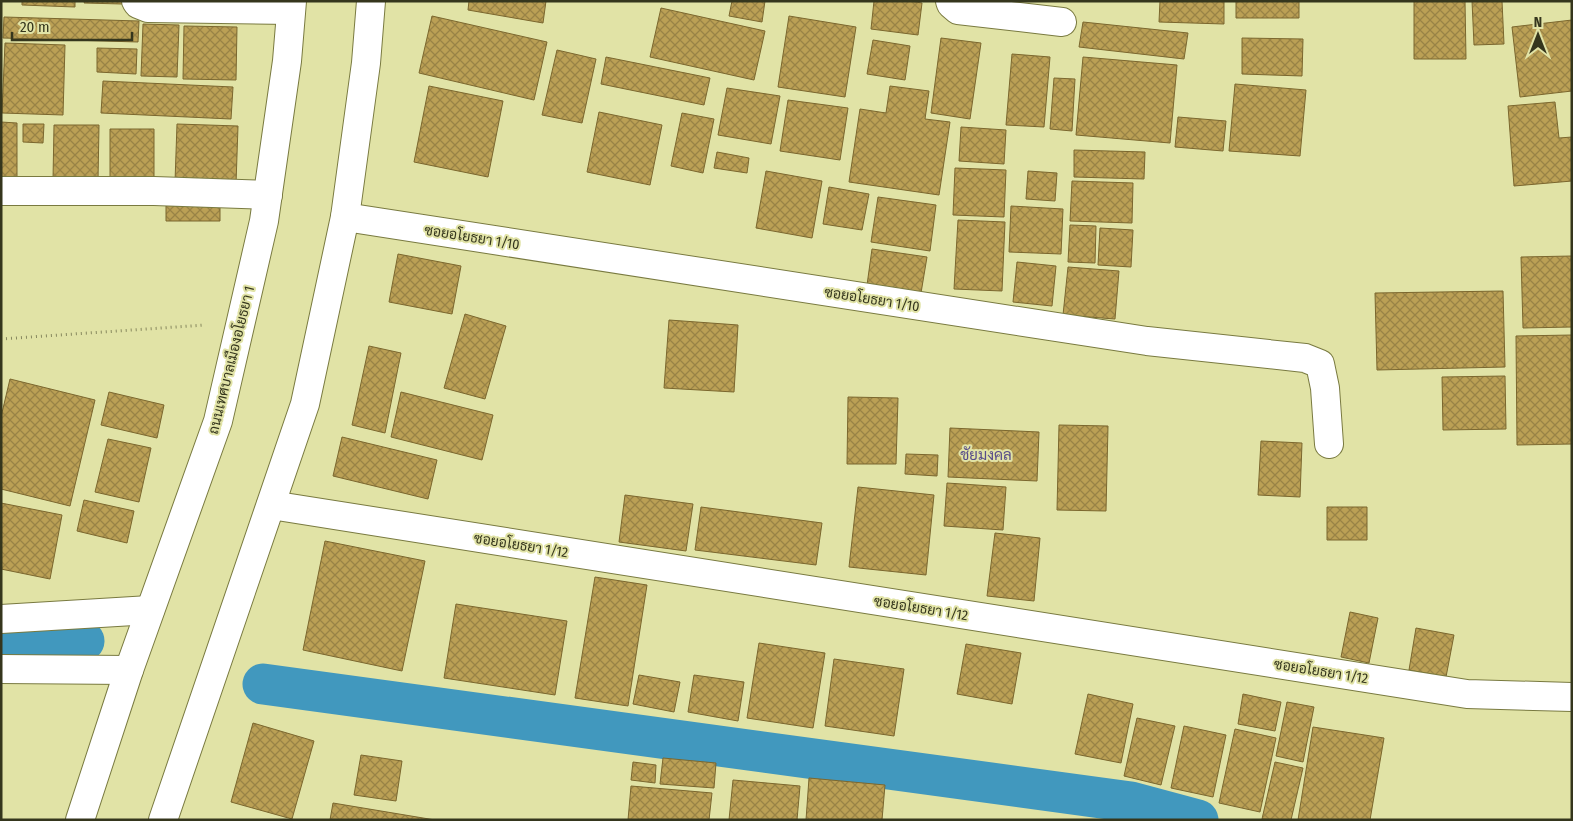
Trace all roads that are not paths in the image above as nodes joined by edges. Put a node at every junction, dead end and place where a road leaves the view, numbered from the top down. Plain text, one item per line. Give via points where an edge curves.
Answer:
1 (136, 1) edge
2 (371, 1) edge
3 (950, 1) edge
4 (292, 5) edge
5 (1062, 22) dead end
6 (1, 191) edge
7 (268, 195) junction
8 (345, 217) junction
9 (1329, 444) dead end
10 (271, 505) junction
11 (150, 610) junction
12 (1, 619) edge
13 (1, 669) edge
14 (129, 670) junction
15 (1572, 698) edge
16 (80, 820) edge
17 (163, 820) edge

1 - 4 street via 148,8
2 - 8 street
3 - 5 street via 958,10
4 - 7 street, ถนนเทศบาลเมืองอโยธยา 1
6 - 7 street
7 - 11 street, ถนนเทศบาลเมืองอโยธยา 1 via 218,421
8 - 9 street, ซอยอโยธยา 1/10 via 1147,341 1306,358 1320,364
8 - 10 street via 305,404
10 - 15 street, ซอยอโยธยา 1/12 via 1466,694
10 - 17 street
11 - 12 street
11 - 14 street, ถนนเทศบาลเมืองอโยธยา 1
13 - 14 street
14 - 16 street, ถนนเทศบาลเมืองอโยธยา 1

